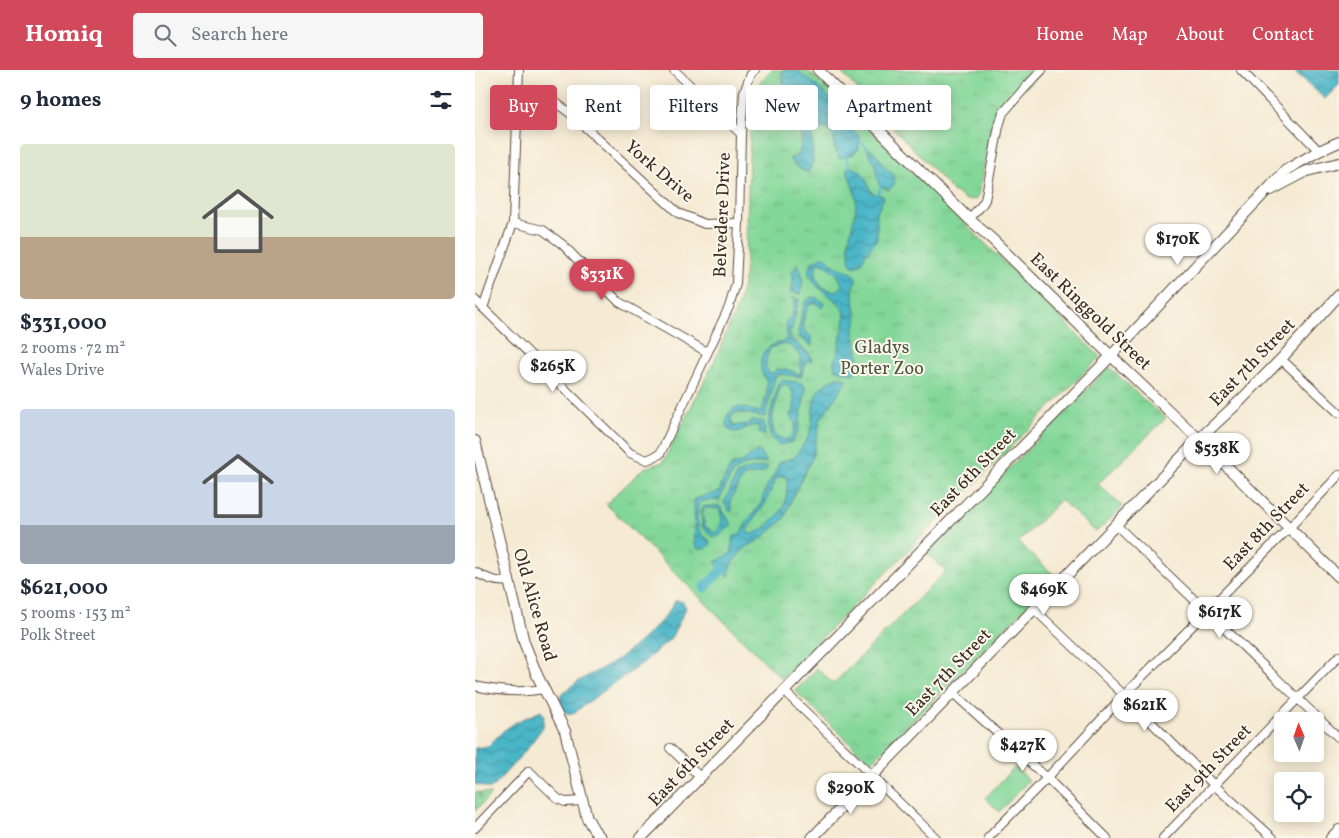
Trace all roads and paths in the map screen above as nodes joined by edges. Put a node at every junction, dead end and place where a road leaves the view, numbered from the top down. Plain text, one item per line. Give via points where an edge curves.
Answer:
1 (519, 70) edge
2 (674, 70) edge
3 (755, 70) edge
4 (818, 70) edge
5 (1043, 70) edge
6 (1241, 70) edge
7 (518, 85) edge
8 (557, 103) edge
9 (517, 130) edge
10 (741, 134) junction
11 (1339, 142) edge
12 (1319, 151) junction
13 (1339, 163) edge
14 (1263, 194) junction
15 (969, 220) junction
16 (513, 223) junction
17 (739, 223) junction
18 (1339, 295) edge
19 (475, 300) edge
20 (483, 308) junction
21 (707, 352) junction
22 (1111, 356) junction
23 (1281, 360) junction
24 (1339, 413) edge
25 (1198, 440) junction
26 (475, 441) edge
27 (1339, 475) edge
28 (1116, 525) junction
29 (1289, 528) junction
30 (475, 572) edge
31 (1339, 577) edge
32 (508, 581) junction
33 (1034, 609) junction
34 (1206, 611) junction
35 (1339, 656) edge
36 (475, 686) edge
37 (544, 690) junction
38 (784, 691) junction
39 (953, 693) junction
40 (1124, 695) junction
41 (1298, 699) junction
42 (1339, 738) edge
43 (670, 748) dead end
44 (872, 775) junction
45 (701, 777) junction
46 (1047, 778) junction
47 (1214, 785) junction
48 (583, 801) junction
49 (475, 828) edge
50 (1339, 830) edge
51 (601, 838) edge
52 (641, 838) edge
53 (812, 838) edge
54 (936, 838) edge
55 (988, 838) edge
56 (1107, 838) edge
57 (1163, 838) edge
58 (1273, 838) edge
59 (1331, 838) edge

1 - 7 street
2 - 10 street
3 - 10 street, Belvedere Drive via 743,92
4 - 15 main road, East Ringgold Street
5 - 15 street via 1003,113 985,200
6 - 12 street
8 - 17 street, York Drive via 678,213 705,224
9 - 16 street
10 - 17 street, Belvedere Drive
11 - 12 main road, East 6th Street
12 - 14 main road, East 6th Street via 1286,170
13 - 14 main road via 1307,172
14 - 22 main road, East 6th Street
15 - 22 main road, East Ringgold Street
16 - 20 street
16 - 21 street via 543,230 562,244 619,302
17 - 21 street, Belvedere Drive via 736,284 729,307
18 - 23 main road, East 7th Street
19 - 20 street
20 - 21 street, Belvedere Drive via 630,452 647,460 660,454
22 - 25 main road, East Ringgold Street
22 - 38 main road, East 6th Street
23 - 24 street
23 - 25 main road, East 7th Street
25 - 28 main road, East 7th Street
25 - 29 main road, East Ringgold Street
26 - 32 main road, Old Alice Road
27 - 29 street, East 8th Street
28 - 33 main road, East 7th Street
28 - 34 street
29 - 31 main road, East Ringgold Street
29 - 34 street, East 8th Street
30 - 32 street via 501,582
32 - 37 main road, Old Alice Road via 524,642
33 - 39 main road, East 7th Street
33 - 40 street
34 - 40 street, East 8th Street
34 - 41 street
35 - 41 street, East 9th Street
36 - 37 street
37 - 48 main road, Old Alice Road via 565,731
38 - 44 street
38 - 45 main road, East 6th Street
39 - 44 main road, East 7th Street
39 - 46 street
40 - 46 street, East 8th Street
40 - 47 street
41 - 42 street
41 - 47 street, East 9th Street
43 - 45 street
44 - 53 main road, East 7th Street
44 - 54 street
45 - 52 main road, East 6th Street
46 - 55 street, East 8th Street
46 - 56 street
47 - 57 street, East 9th Street
47 - 58 street
48 - 49 street via 558,799 529,771
48 - 51 main road, Old Alice Road via 587,818
50 - 59 main road

